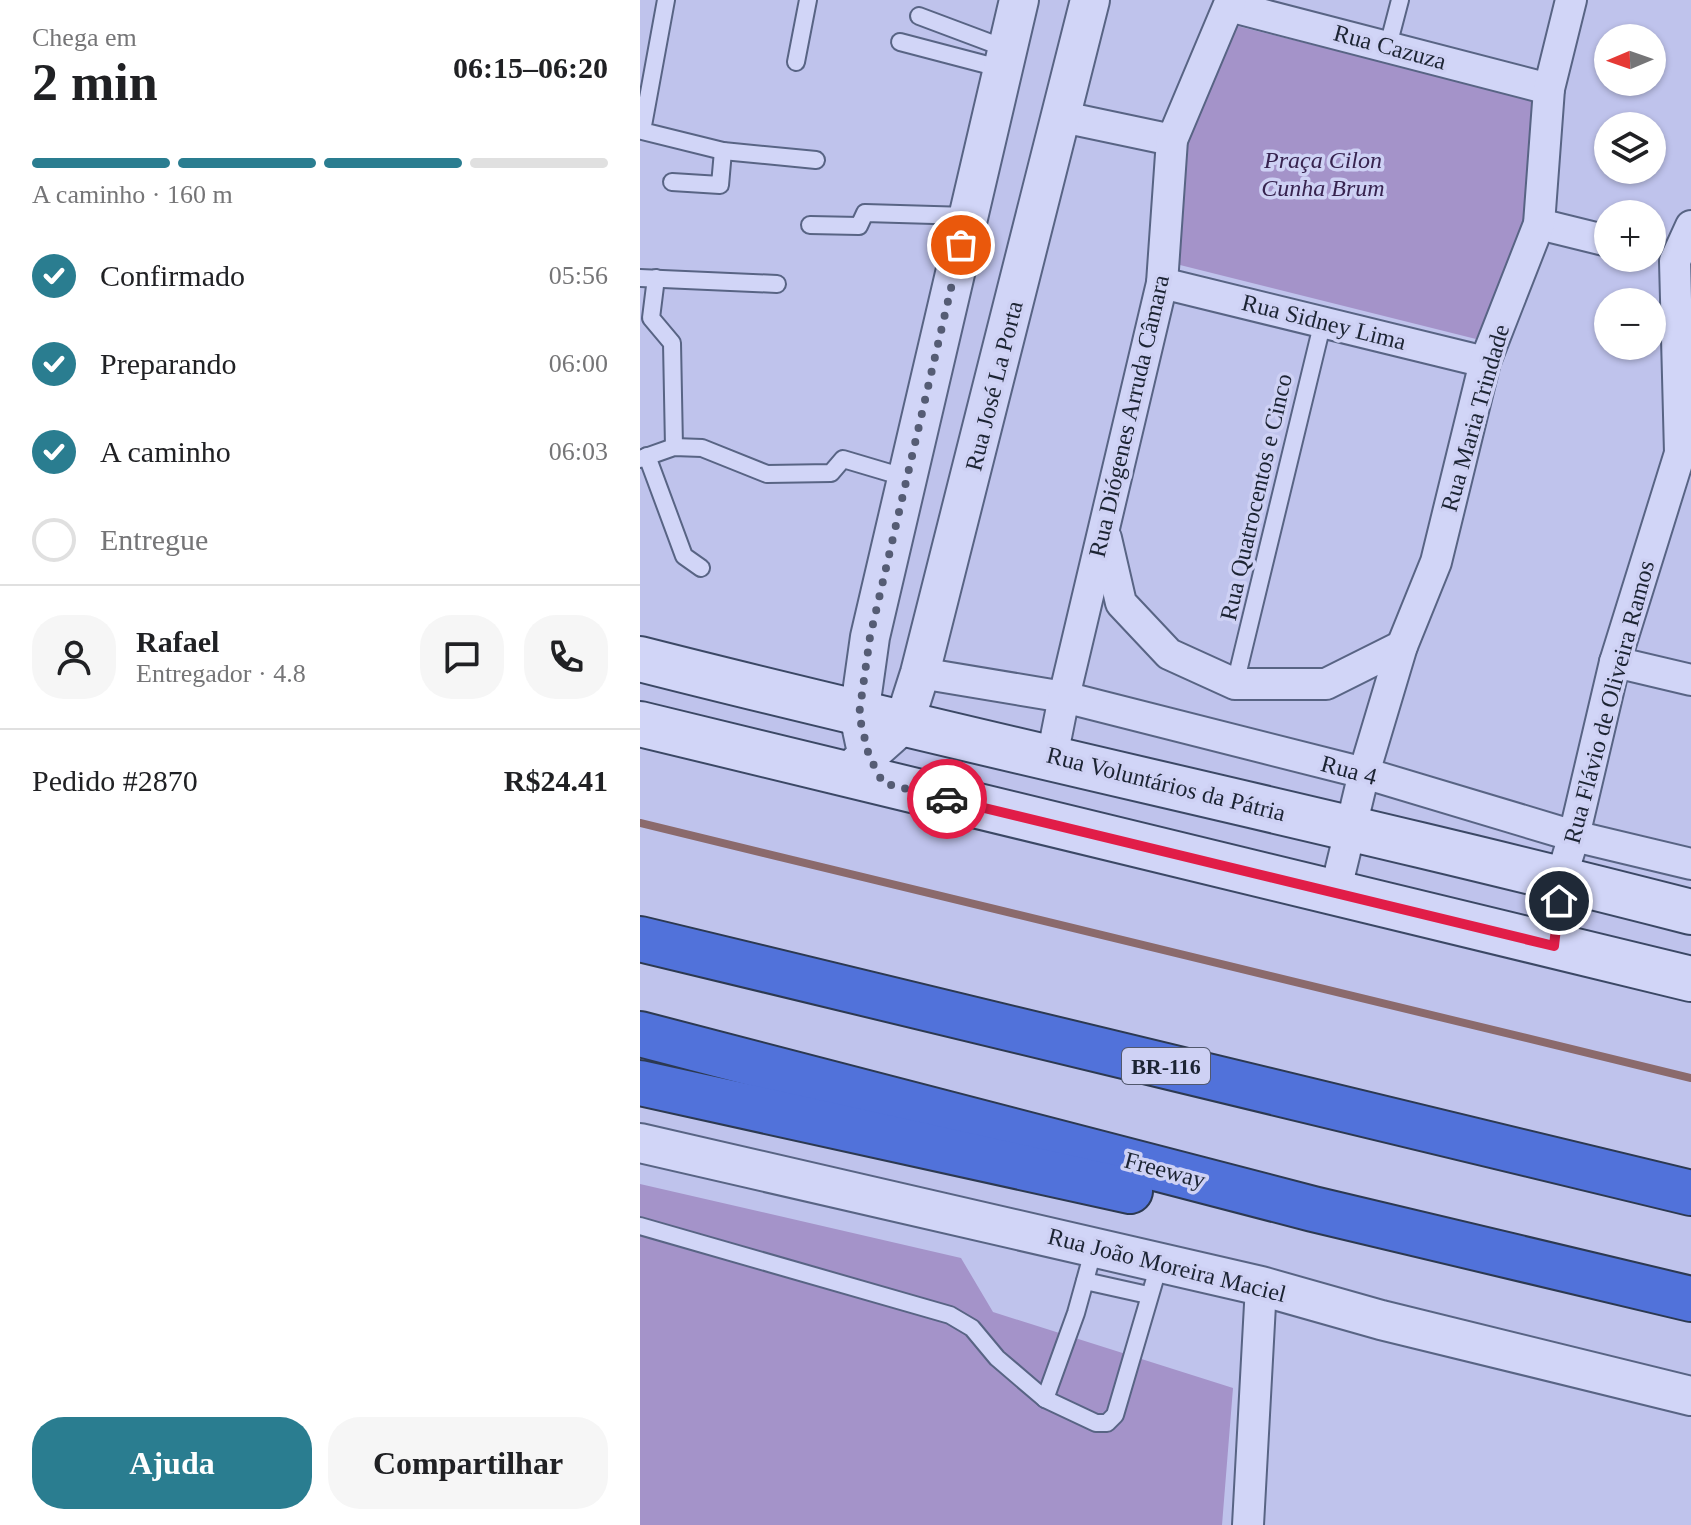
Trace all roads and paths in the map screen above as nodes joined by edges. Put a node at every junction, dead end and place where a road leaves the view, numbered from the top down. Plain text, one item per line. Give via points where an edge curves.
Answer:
1 (666, 0) edge
2 (808, 0) edge
3 (1019, 0) edge
4 (1090, 0) edge
5 (1400, 0) edge
6 (1571, 0) edge
7 (1230, 3) edge
8 (919, 16) dead end
9 (900, 42) dead end
10 (1388, 46) junction
11 (1005, 59) junction
12 (796, 62) dead end
13 (1549, 89) junction
14 (1063, 117) junction
15 (1172, 140) junction
16 (723, 151) junction
17 (816, 160) dead end
18 (672, 182) dead end
19 (968, 216) junction
20 (1539, 224) junction
21 (810, 225) dead end
22 (1691, 226) edge
23 (1594, 238) edge
24 (1666, 254) edge
25 (1665, 272) edge
26 (648, 278) edge
27 (1162, 283) junction
28 (777, 284) dead end
29 (1323, 321) junction
30 (1485, 362) junction
31 (674, 447) junction
32 (1686, 453) edge
33 (643, 457) edge
34 (907, 478) junction
35 (1104, 530) junction
36 (701, 568) dead end
37 (1402, 646) junction
38 (640, 659) edge
39 (1615, 662) junction
40 (920, 673) junction
41 (1691, 680) edge
42 (1235, 684) junction
43 (1064, 697) junction
44 (904, 723) junction
45 (640, 724) edge
46 (864, 757) junction
47 (1052, 757) junction
48 (1364, 773) junction
49 (1350, 829) junction
50 (1574, 836) junction
51 (1691, 864) edge
52 (1561, 878) junction
53 (1335, 893) junction
54 (1691, 912) edge
55 (640, 939) edge
56 (1554, 946) junction
57 (1691, 979) edge
58 (640, 1034) edge
59 (640, 1083) edge
60 (640, 1143) edge
61 (1691, 1193) edge
62 (1313, 1209) junction
63 (640, 1226) edge
64 (1090, 1264) junction
65 (1154, 1280) junction
66 (1261, 1286) junction
67 (1691, 1299) edge
68 (1691, 1396) edge
69 (1045, 1399) junction
70 (1251, 1523) edge

1 - 16 lane via 642,131
2 - 12 lane
3 - 11 street
4 - 14 street, Rua José La Porta
5 - 10 lane
6 - 13 street, Rua Maria Trindade
7 - 10 street, Rua Cazuza
7 - 15 street, Rua Diógenes Arruda Câmara
8 - 11 lane
9 - 11 lane
10 - 13 street, Rua Cazuza
11 - 19 street
13 - 20 street, Rua Maria Trindade
14 - 15 street
14 - 40 street, Rua José La Porta
15 - 27 street, Rua Diógenes Arruda Câmara
16 - 17 lane
16 - 18 lane via 720,185
19 - 21 lane via 865,213 861,226
19 - 34 street
20 - 23 street
20 - 30 street, Rua Maria Trindade
22 - 24 street, Rua Flávio de Oliveira Ramos
25 - 32 street, Rua Flávio de Oliveira Ramos
26 - 28 lane
26 - 31 lane via 651,318 672,343
27 - 29 street, Rua Sidney Lima
27 - 35 street, Rua Diógenes Arruda Câmara
29 - 30 street, Rua Sidney Lima
29 - 42 lane, Rua Quatrocentos e Cinco
30 - 37 street, Rua Maria Trindade via 1436,562
31 - 33 lane
31 - 34 lane via 702,448 770,474 831,473 843,459
32 - 39 street, Rua Flávio de Oliveira Ramos
33 - 36 lane via 684,556
34 - 46 street via 870,637
35 - 42 street via 1121,603 1169,654
35 - 43 street, Rua Diógenes Arruda Câmara
37 - 42 street via 1326,684
37 - 48 street, Rua Maria Trindade
38 - 46 main road, Rua Voluntários da Pátria
39 - 41 street
39 - 50 street, Rua Flávio de Oliveira Ramos
40 - 43 street, Rua 4
40 - 44 street, Rua José La Porta
43 - 47 street
43 - 48 street, Rua 4
44 - 46 main road, Rua Voluntários da Pátria
44 - 47 main road, Rua Voluntários da Pátria
45 - 46 main road, Rua Voluntários da Pátria
46 - 53 main road, Rua Voluntários da Pátria
47 - 49 main road, Rua Voluntários da Pátria
48 - 49 street, Rua Maria Trindade
48 - 50 street, Rua 4
49 - 52 main road, Rua Voluntários da Pátria
49 - 53 street, Rua Maria Trindade
50 - 51 street, Rua 4
50 - 52 street, Rua Flávio de Oliveira Ramos
52 - 54 main road, Rua Voluntários da Pátria
52 - 56 street, Rua Flávio de Oliveira Ramos
53 - 56 main road, Rua Voluntários da Pátria
55 - 61 highway, BR-116
56 - 57 main road, Rua Voluntários da Pátria
58 - 62 highway, Freeway
59 - 62 highway via 1164,1198
60 - 64 street, Rua João Moreira Maciel
62 - 67 highway, Freeway
63 - 69 lane via 950,1315 972,1328 997,1358
64 - 65 street, Rua João Moreira Maciel
64 - 69 lane
65 - 66 street, Rua João Moreira Maciel
65 - 69 lane via 1115,1415 1107,1423 1096,1423
66 - 68 street, Rua João Moreira Maciel
66 - 70 street

